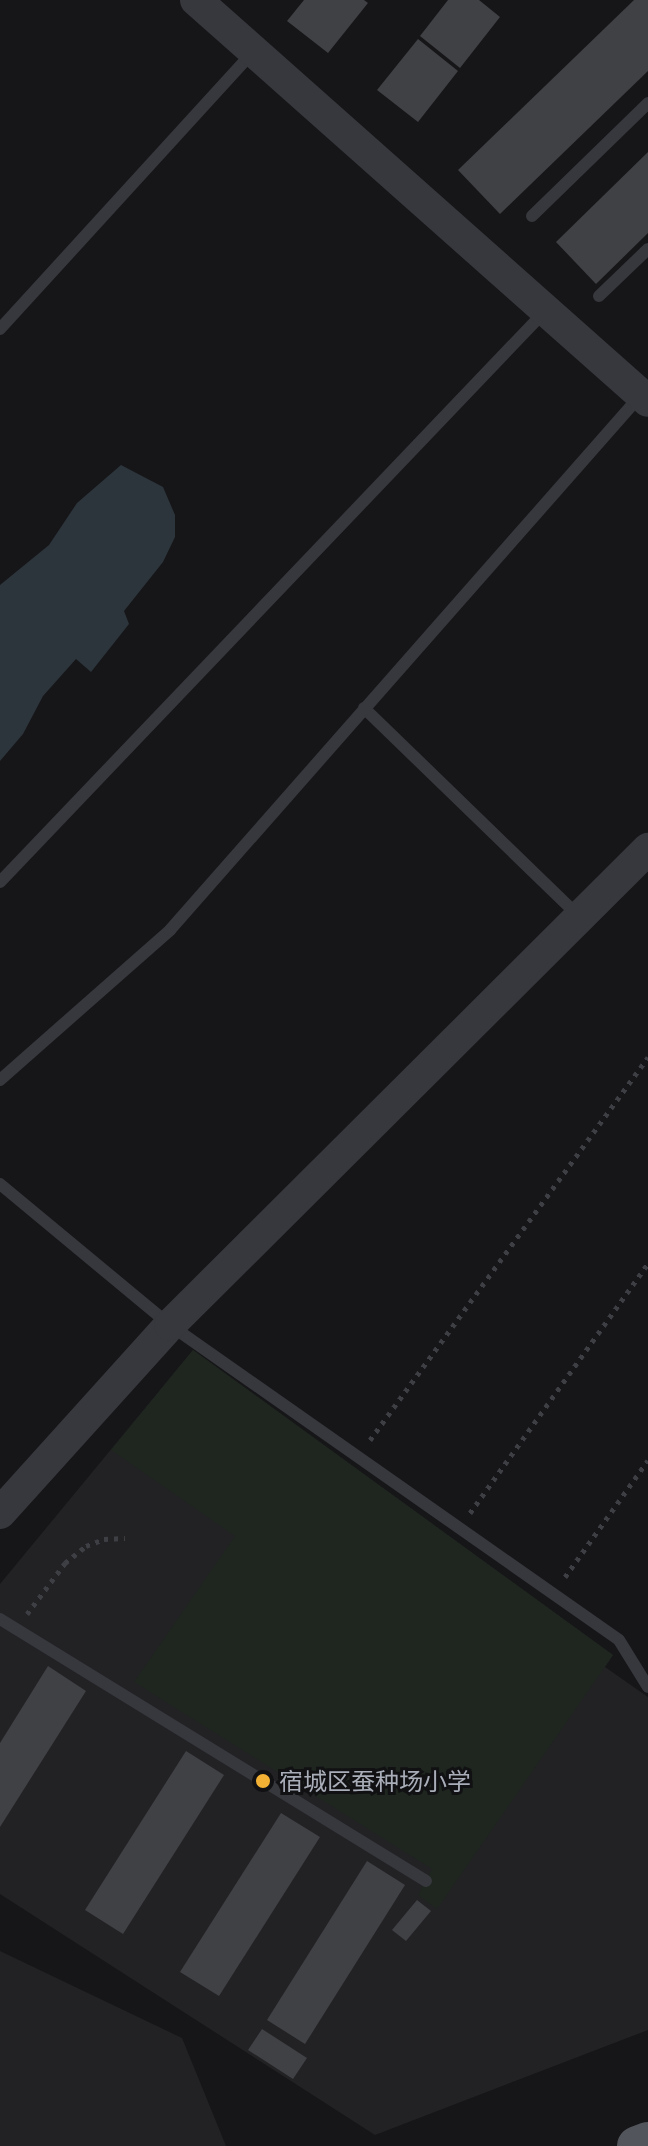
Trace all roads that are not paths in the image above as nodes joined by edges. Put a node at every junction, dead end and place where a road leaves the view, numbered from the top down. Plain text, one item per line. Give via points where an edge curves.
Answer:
1 (196, 0) edge
2 (254, 51) junction
3 (648, 103) edge
4 (532, 216) dead end
5 (648, 249) edge
6 (599, 296) dead end
7 (545, 311) junction
8 (0, 329) edge
9 (645, 398) edge
10 (364, 708) junction
11 (648, 849) edge
12 (0, 882) edge
13 (580, 917) junction
14 (0, 1080) edge
15 (0, 1184) edge
16 (170, 1325) junction
17 (0, 1513) edge
18 (0, 1619) edge
19 (648, 1687) edge
20 (426, 1881) dead end
21 (648, 2142) edge
22 (637, 2146) edge

1 - 2 street
2 - 7 street
2 - 8 lane
3 - 4 lane
5 - 6 lane
7 - 9 street
7 - 12 lane
9 - 10 lane
10 - 13 lane
10 - 14 lane via 170,930
11 - 13 street
13 - 16 street
15 - 16 lane
16 - 17 street
16 - 19 lane via 619,1640
18 - 20 lane
21 - 22 main road

